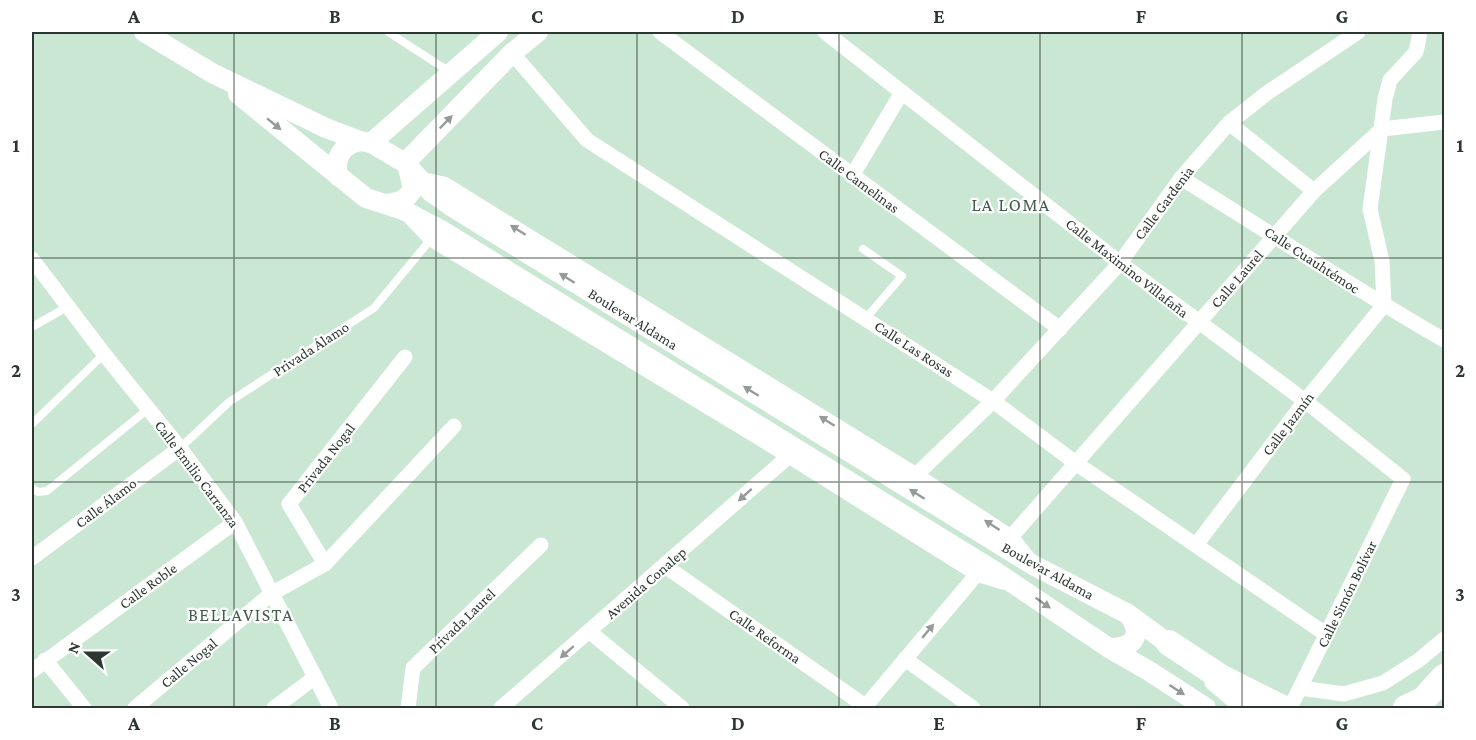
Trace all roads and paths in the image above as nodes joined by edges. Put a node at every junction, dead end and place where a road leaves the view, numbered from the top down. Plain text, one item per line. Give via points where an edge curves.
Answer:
1 (144, 32) edge
2 (388, 32) edge
3 (498, 32) edge
4 (538, 32) edge
5 (660, 32) edge
6 (825, 32) edge
7 (1358, 32) edge
8 (1420, 32) edge
9 (512, 53) junction
10 (451, 72) junction
11 (212, 74) junction
12 (902, 92) junction
13 (1444, 122) edge
14 (1229, 123) junction
15 (1382, 129) junction
16 (365, 142) junction
17 (410, 170) junction
18 (338, 176) junction
19 (852, 176) junction
20 (1181, 178) junction
21 (1314, 191) junction
22 (394, 207) junction
23 (1275, 235) junction
24 (431, 238) junction
25 (863, 249) dead end
26 (32, 259) edge
27 (1120, 263) junction
28 (1383, 306) junction
29 (67, 307) junction
30 (866, 318) junction
31 (1199, 323) junction
32 (32, 327) edge
33 (1060, 329) junction
34 (1444, 340) edge
35 (104, 354) junction
36 (405, 357) dead end
37 (993, 401) junction
38 (1305, 401) junction
39 (148, 409) junction
40 (32, 424) edge
41 (454, 426) dead end
42 (180, 448) junction
43 (789, 456) junction
44 (1077, 464) junction
45 (916, 475) junction
46 (1403, 479) joint
47 (32, 488) edge
48 (235, 522) junction
49 (1011, 537) junction
50 (541, 545) dead end
51 (1196, 545) junction
52 (32, 558) edge
53 (325, 564) junction
54 (1033, 565) junction
55 (665, 566) junction
56 (977, 574) junction
57 (1020, 586) junction
58 (271, 594) junction
59 (1103, 602) junction
60 (1128, 614) junction
61 (590, 632) junction
62 (1085, 632) junction
63 (1327, 634) junction
64 (1444, 639) edge
65 (1169, 643) junction
66 (1109, 648) junction
67 (904, 659) junction
68 (45, 660) junction
69 (32, 671) edge
70 (1444, 677) edge
71 (314, 678) junction
72 (1300, 688) junction
73 (864, 707) edge
74 (84, 708) edge
75 (135, 708) edge
76 (274, 708) edge
77 (331, 708) edge
78 (408, 708) edge
79 (501, 708) edge
80 (682, 708) edge
81 (973, 708) edge
82 (1206, 708) edge
83 (1246, 708) edge
84 (1282, 708) edge
85 (1290, 708) edge
86 (1406, 708) edge

1 - 11 street
2 - 10 lane
3 - 10 street
4 - 9 street
5 - 19 street, Calle Camelinas
6 - 12 street, Calle Maximino Villafaña
7 - 14 street, Calle Gardenia
8 - 15 street via 1416,52 1390,80
17 -> 9 street
9 - 30 street, Calle Las Rosas via 586,140
10 - 16 street
11 - 16 street, Boulevar Aldama via 326,128
11 -> 18 street, Boulevar Aldama
12 - 19 street
12 - 27 street, Calle Maximino Villafaña
13 - 15 street
14 - 20 street, Calle Gardenia
14 - 21 street
15 - 21 street, Calle Laurel
15 - 28 street via 1370,209 1382,261
16 - 17 street, Boulevar Aldama
16 - 18 street via 351,143 343,149 336,166
17 - 22 street via 413,189 407,199
45 -> 17 street via 444,184
54 -> 17 street, Boulevar Aldama via 454,208
18 - 22 street, Boulevar Aldama via 366,198
19 - 33 street, Calle Camelinas
20 - 23 street, Calle Cuauhtémoc
20 - 27 street, Calle Gardenia
21 - 23 street, Calle Laurel
22 - 24 street, Boulevar Aldama
22 - 57 street, Boulevar Aldama via 441,230
23 - 28 street, Calle Cuauhtémoc
23 - 31 street, Calle Laurel
24 - 42 lane, Privada Álamo via 374,308 229,402
24 - 43 street, Boulevar Aldama
25 - 30 lane via 902,276
26 - 29 street, Calle Emilio Carranza
27 - 31 street, Calle Maximino Villafaña
27 - 33 street, Calle Gardenia
28 - 34 street, Calle Cuauhtémoc
28 - 38 street, Calle Jazmín
29 - 32 lane
29 - 35 street, Calle Emilio Carranza
30 - 37 street, Calle Las Rosas
31 - 38 street, Calle Maximino Villafaña
31 - 44 street, Calle Laurel
33 - 37 street, Calle Gardenia
35 - 39 street, Calle Emilio Carranza
35 - 40 lane
36 - 53 street, Privada Nogal via 289,504
37 - 44 street, Calle Las Rosas
37 - 45 street, Calle Gardenia
38 - 46 street, Calle Maximino Villafaña
38 - 51 street, Calle Jazmín
39 - 42 street, Calle Emilio Carranza
39 - 47 lane via 47,491
41 - 53 street
42 - 48 street, Calle Emilio Carranza
42 - 52 street, Calle Álamo
43 -> 55 street, Avenida Conalep
43 - 56 street, Boulevar Aldama
44 - 49 street, Calle Laurel
44 - 51 street, Calle Las Rosas
49 -> 45 street
46 - 63 street, Calle Simón Bolívar
48 - 58 street, Calle Emilio Carranza
48 - 68 street, Calle Roble
49 - 54 street
50 - 78 street, Privada Laurel via 413,668
51 - 63 street, Calle Las Rosas
53 - 58 street
54 - 59 street, Boulevar Aldama
55 - 61 street, Avenida Conalep
55 - 73 street, Calle Reforma
56 - 57 street, Boulevar Aldama
67 -> 56 street
57 -> 62 street, Boulevar Aldama
58 - 71 street, Calle Emilio Carranza
58 - 75 street, Calle Nogal
59 - 60 street, Boulevar Aldama
59 - 62 street via 1094,603 1082,614
60 - 65 street, Boulevar Aldama
60 - 66 street via 1136,624 1136,635 1130,645
61 -> 79 street, Avenida Conalep
61 - 80 street
62 - 66 street, Boulevar Aldama
63 - 72 street, Calle Simón Bolívar
64 - 72 street via 1383,683 1344,694
65 - 83 street, Boulevar Aldama
65 - 84 highway via 1222,678
66 -> 82 street, Boulevar Aldama
67 - 73 street
67 - 81 street
68 - 69 street, Calle Roble
68 - 74 street
70 - 86 highway via 1423,700
71 - 76 street
71 - 77 street, Calle Emilio Carranza
72 - 85 street, Calle Simón Bolívar

